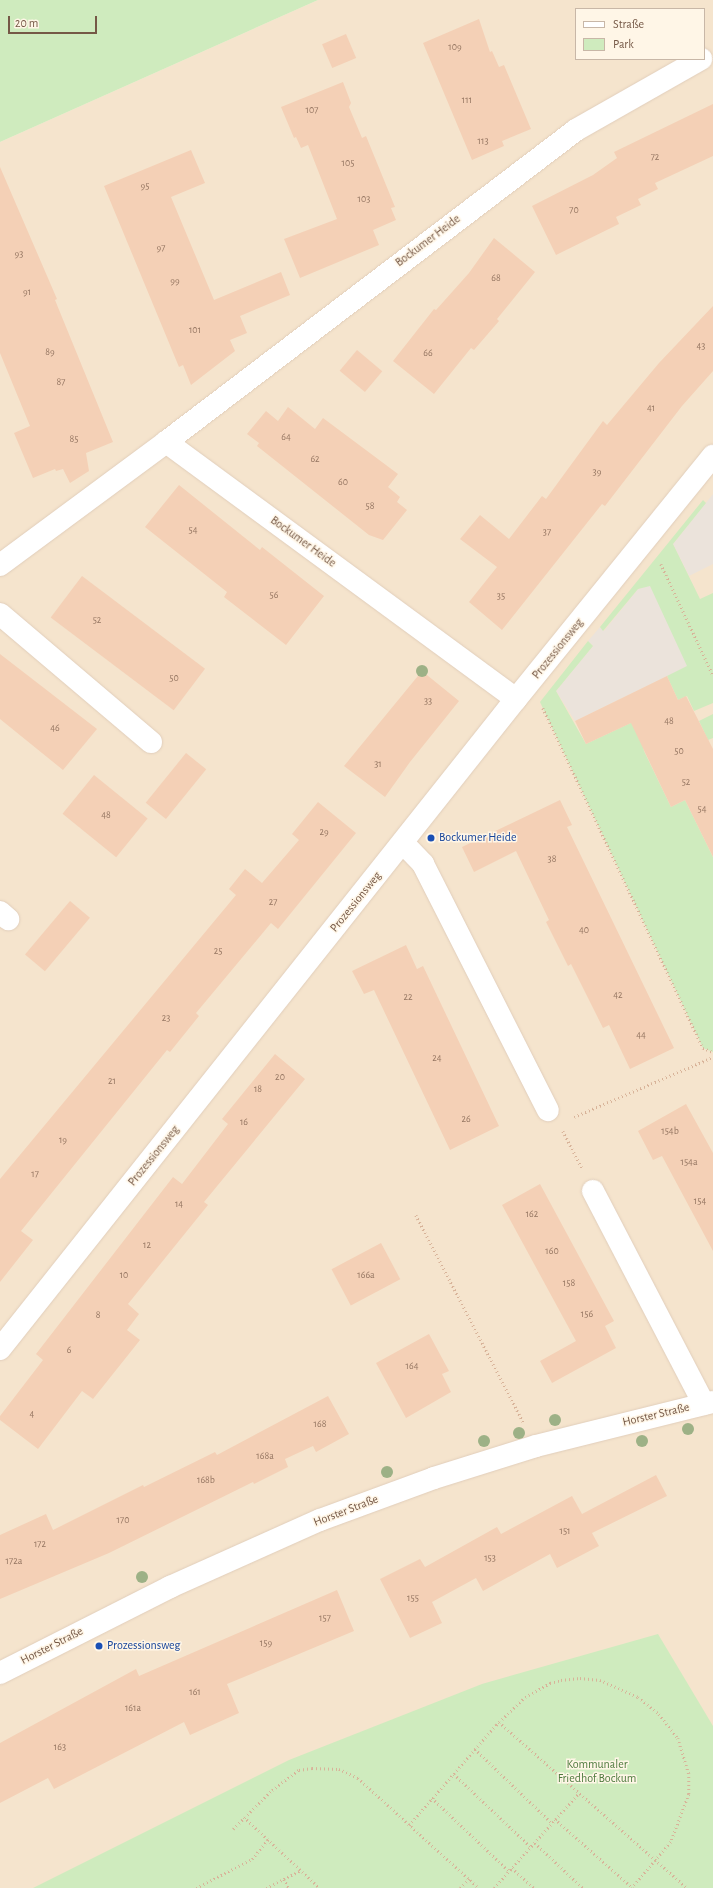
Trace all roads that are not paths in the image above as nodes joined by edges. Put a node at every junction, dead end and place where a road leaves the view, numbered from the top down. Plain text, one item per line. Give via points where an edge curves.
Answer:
1 (699, 60) edge
2 (166, 442) junction
3 (713, 456) edge
4 (0, 565) edge
5 (0, 614) edge
6 (520, 694) junction
7 (151, 742) dead end
8 (403, 843) junction
9 (554, 1117) road end
10 (594, 1191) road end
11 (0, 1349) edge
12 (708, 1403) edge
13 (0, 1673) edge

1 - 2 street, Bockumer Heide via 576,130
2 - 4 street, Bockumer Heide
2 - 6 street, Bockumer Heide
3 - 6 street, Prozessionsweg
5 - 7 street
6 - 8 street, Prozessionsweg
8 - 9 street via 423,864
8 - 11 street, Prozessionsweg
10 - 12 street
12 - 13 street, Horster Straße via 536,1446 434,1478 320,1520 170,1587

